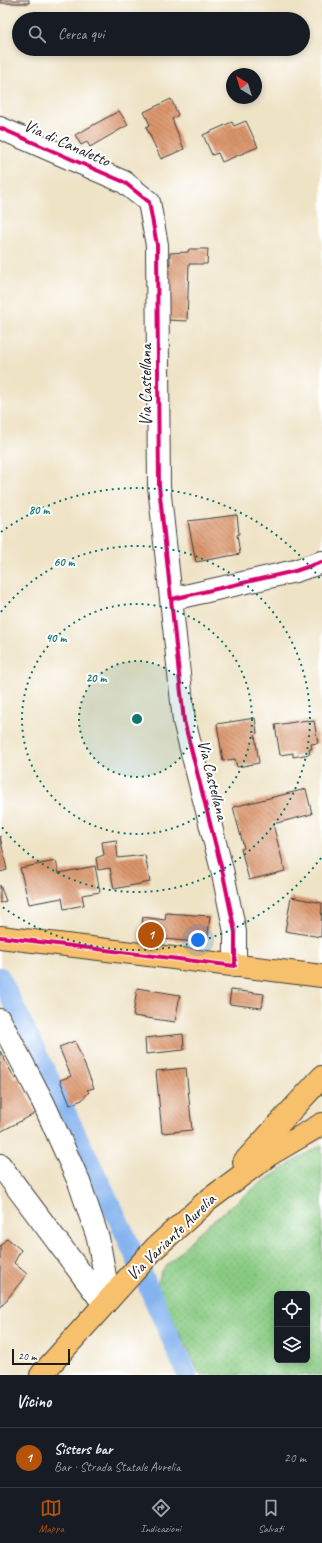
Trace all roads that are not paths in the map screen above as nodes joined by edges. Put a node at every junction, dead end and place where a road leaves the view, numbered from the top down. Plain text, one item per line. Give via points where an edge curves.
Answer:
1 (0, 128) edge
2 (124, 182) joint
3 (322, 562) edge
4 (172, 599) junction
5 (0, 937) edge
6 (235, 966) junction
7 (318, 977) edge
8 (0, 1020) edge
9 (322, 1077) edge
10 (322, 1124) edge
11 (0, 1165) edge
12 (208, 1199) junction
13 (112, 1295) junction
14 (41, 1375) edge

1 - 2 street, Via di Canaletto
2 - 4 street, Via Castellana via 149,202 157,245 159,486
3 - 4 street via 295,571
4 - 6 street, Via Castellana via 184,721 224,874 234,932
5 - 6 main road
6 - 7 main road
8 - 13 street via 44,1104 79,1182 98,1238
9 - 12 main road
10 - 12 main road, Via Variante Aurelia via 269,1155
11 - 13 street
12 - 13 main road, Via Variante Aurelia via 155,1248
13 - 14 main road, Via Variante Aurelia

